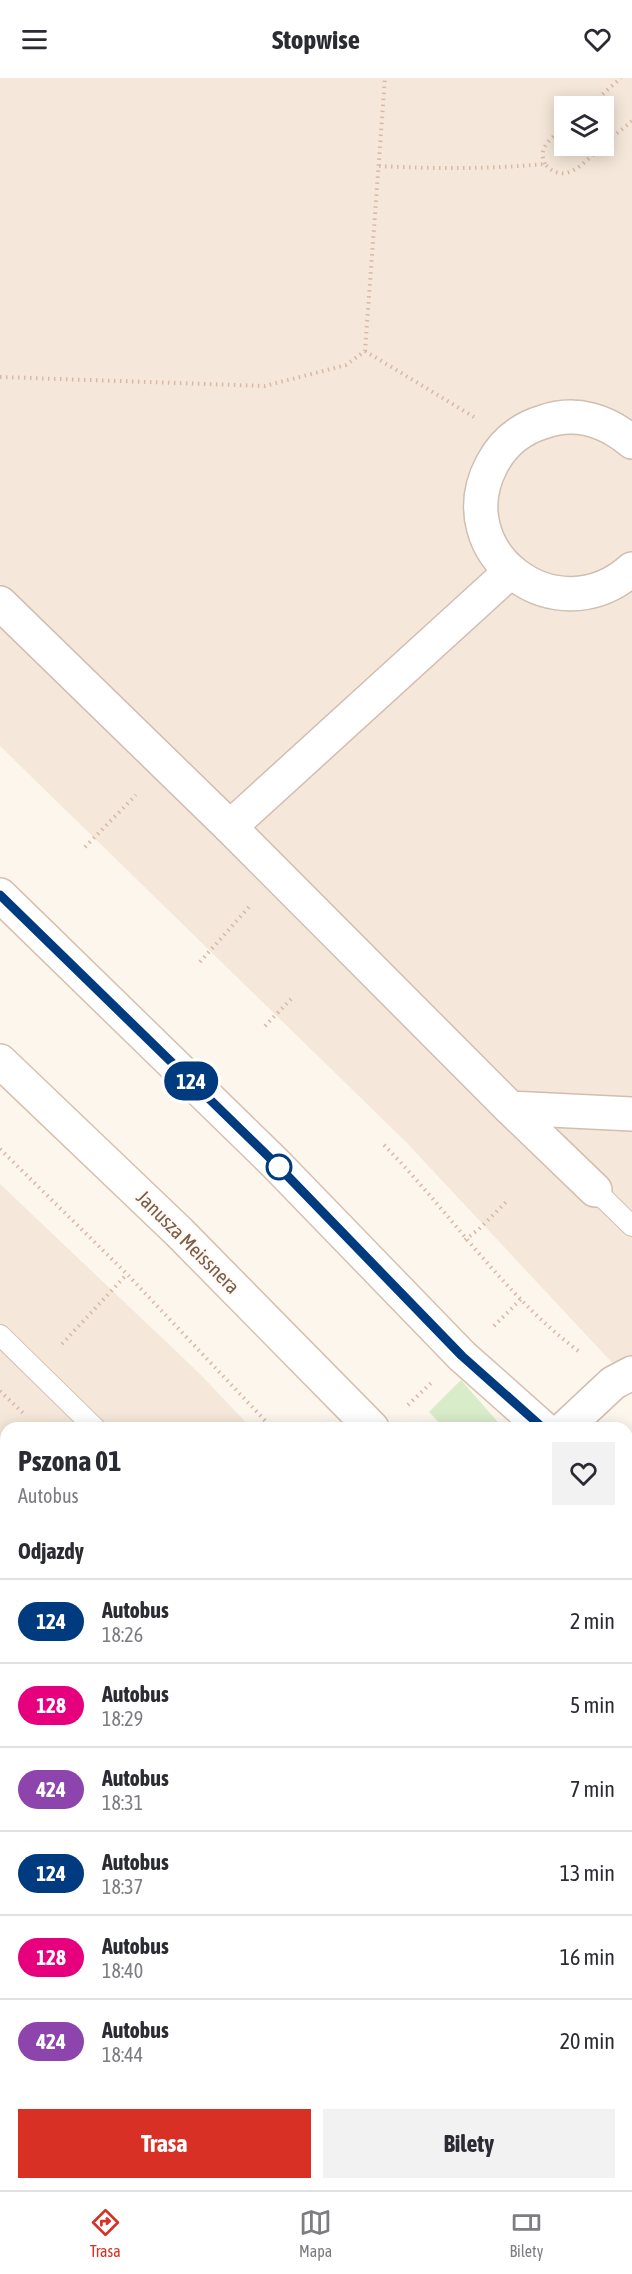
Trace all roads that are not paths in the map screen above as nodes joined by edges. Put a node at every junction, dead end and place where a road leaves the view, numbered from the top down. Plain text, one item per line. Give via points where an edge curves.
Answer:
1 (632, 441) edge
2 (632, 569) edge
3 (511, 571) junction
4 (0, 603) edge
5 (230, 826) junction
6 (1, 896) edge
7 (0, 1061) edge
8 (510, 1108) junction
9 (632, 1114) edge
10 (595, 1190) joint
11 (632, 1226) edge
12 (0, 1335) edge
13 (632, 1373) edge
14 (89, 1422) edge
15 (366, 1422) edge
16 (536, 1422) edge
17 (571, 1422) edge

1 - 3 street via 616,428 573,416 529,426 511,439 486,475 481,497 488,541
2 - 3 street via 601,590 579,595 535,588
3 - 5 street
4 - 5 street
5 - 8 street
6 - 16 street via 275,1163 456,1350
7 - 15 street, Janusza Meissnera via 179,1232
8 - 9 street
8 - 10 street
10 - 11 lane
12 - 14 lane
13 - 17 street via 613,1383

